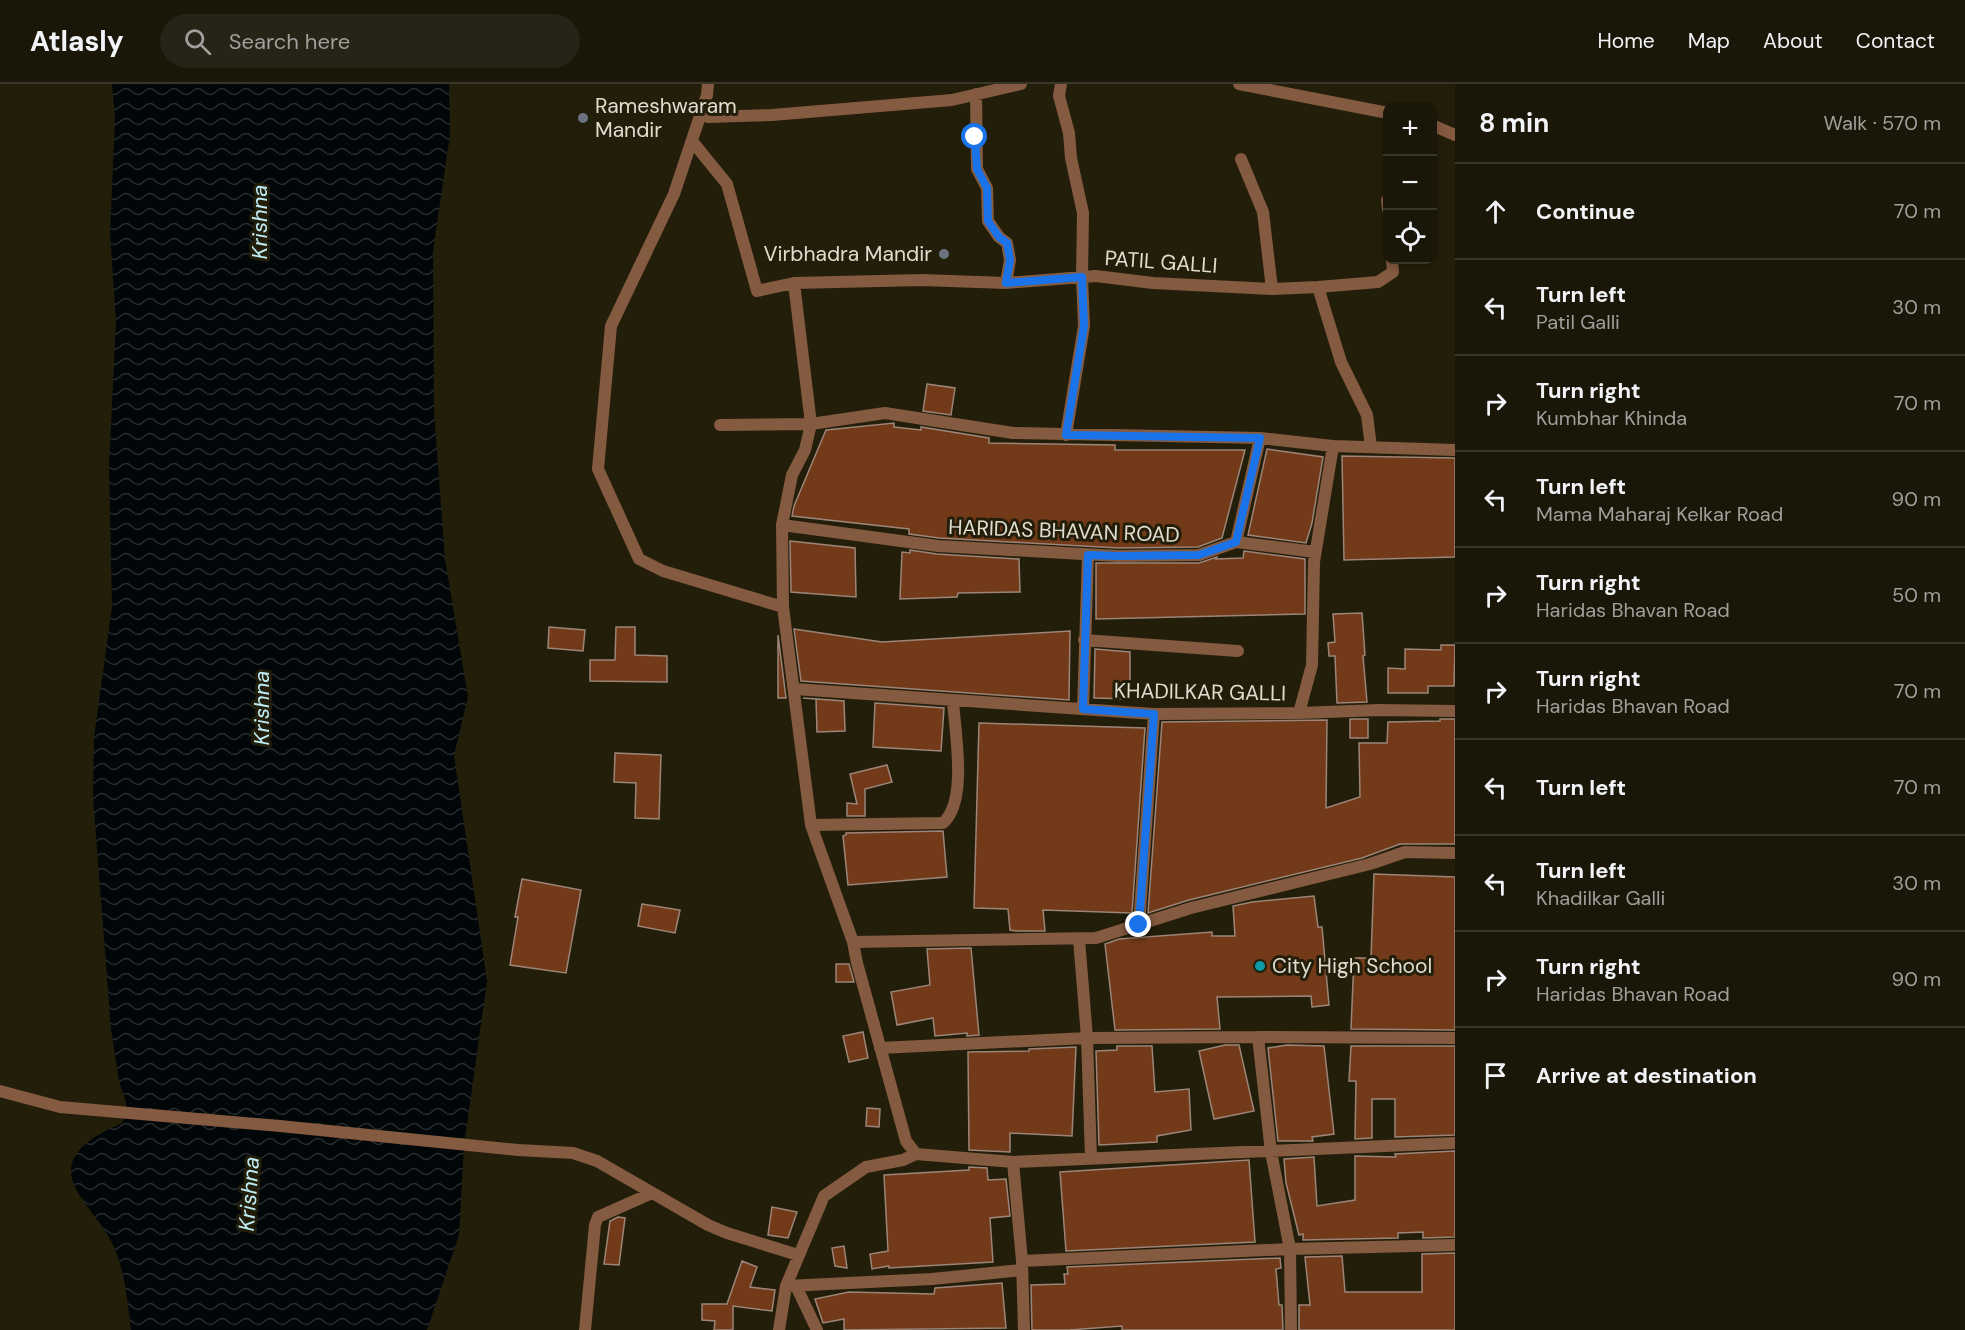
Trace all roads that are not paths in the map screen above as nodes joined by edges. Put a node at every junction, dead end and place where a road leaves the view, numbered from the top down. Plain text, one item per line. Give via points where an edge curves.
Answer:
1 (708, 84) edge
2 (1021, 84) edge
3 (1061, 84) edge
4 (1239, 84) edge
5 (976, 94) junction
6 (1383, 112) edge
7 (701, 113) junction
8 (1437, 127) edge
9 (1455, 135) edge
10 (692, 141) junction
11 (1241, 159) dead end
12 (1392, 264) edge
13 (1082, 277) junction
14 (794, 283) junction
15 (1006, 283) junction
16 (1318, 287) junction
17 (1272, 289) junction
18 (811, 424) junction
19 (720, 425) dead end
20 (1066, 435) junction
21 (1260, 438) junction
22 (1333, 446) junction
23 (1371, 447) junction
24 (1455, 450) edge
25 (782, 525) junction
26 (1236, 542) junction
27 (1315, 552) junction
28 (1088, 555) junction
29 (783, 607) junction
30 (1084, 640) junction
31 (1238, 651) dead end
32 (795, 689) junction
33 (952, 701) junction
34 (1083, 709) junction
35 (1455, 711) edge
36 (1299, 713) junction
37 (1154, 714) junction
38 (811, 825) junction
39 (1455, 853) edge
40 (1139, 925) junction
41 (1079, 939) junction
42 (853, 942) junction
43 (1258, 1037) junction
44 (1087, 1038) junction
45 (1455, 1038) edge
46 (880, 1048) junction
47 (0, 1090) edge
48 (1455, 1143) edge
49 (1271, 1152) junction
50 (916, 1154) junction
51 (1091, 1157) junction
52 (1013, 1162) junction
53 (652, 1192) junction
54 (1455, 1245) edge
55 (1290, 1249) junction
56 (798, 1255) junction
57 (1022, 1265) junction
58 (791, 1286) junction
59 (585, 1330) edge
60 (779, 1330) edge
61 (817, 1330) edge
62 (1024, 1330) edge
63 (1291, 1330) edge

1 - 7 street
2 - 5 street
3 - 13 street via 1059,96 1083,213
4 - 6 street
5 - 7 street via 952,100 772,115 708,117
5 - 15 street via 977,169 987,188 988,221 1007,243 1010,260
7 - 10 street
8 - 9 street
10 - 14 street, PATIL GALLI via 727,184 757,291
10 - 29 street via 674,194 611,326 598,469 639,559 663,571
11 - 17 street via 1263,212
12 - 16 street, PATIL GALLI via 1393,272 1378,282
13 - 15 street, PATIL GALLI
13 - 17 street, PATIL GALLI
13 - 20 street via 1084,326
14 - 15 street, PATIL GALLI
14 - 18 street
16 - 17 street, PATIL GALLI
16 - 23 street via 1341,362 1367,414
18 - 19 street
18 - 20 street via 885,413 1013,433
18 - 25 street via 805,450 792,475
20 - 21 street
21 - 22 street
21 - 26 street
22 - 23 street
22 - 27 street, KHADILKAR GALLI
23 - 24 street
25 - 28 street, HARIDAS BHAVAN ROAD via 938,546
25 - 29 street
26 - 27 street
26 - 28 street, HARIDAS BHAVAN ROAD via 1199,555
27 - 36 street, KHADILKAR GALLI via 1312,665
28 - 30 street
29 - 32 street
30 - 31 street
30 - 34 street
32 - 33 street, KHADILKAR GALLI
32 - 38 street
33 - 34 street, KHADILKAR GALLI
33 - 38 street via 958,782 950,817 943,823
34 - 37 street, KHADILKAR GALLI
35 - 36 street
36 - 37 street, KHADILKAR GALLI
37 - 40 street
38 - 42 street
39 - 40 street via 1405,852
40 - 41 street
41 - 42 street
41 - 44 street
42 - 46 street
43 - 44 street
43 - 45 street
43 - 49 street
44 - 46 street
44 - 51 street
46 - 50 street via 906,1141
47 - 53 street via 60,1107 573,1153 597,1161
48 - 49 street
49 - 51 street
49 - 55 street
50 - 52 street
50 - 56 street via 903,1161 866,1167 824,1196
51 - 52 street
52 - 57 street
53 - 56 street via 727,1233
53 - 59 street via 598,1217
54 - 55 street
55 - 57 street
55 - 63 street
56 - 58 street
57 - 58 street via 932,1279
57 - 62 street
58 - 60 street
58 - 61 street

